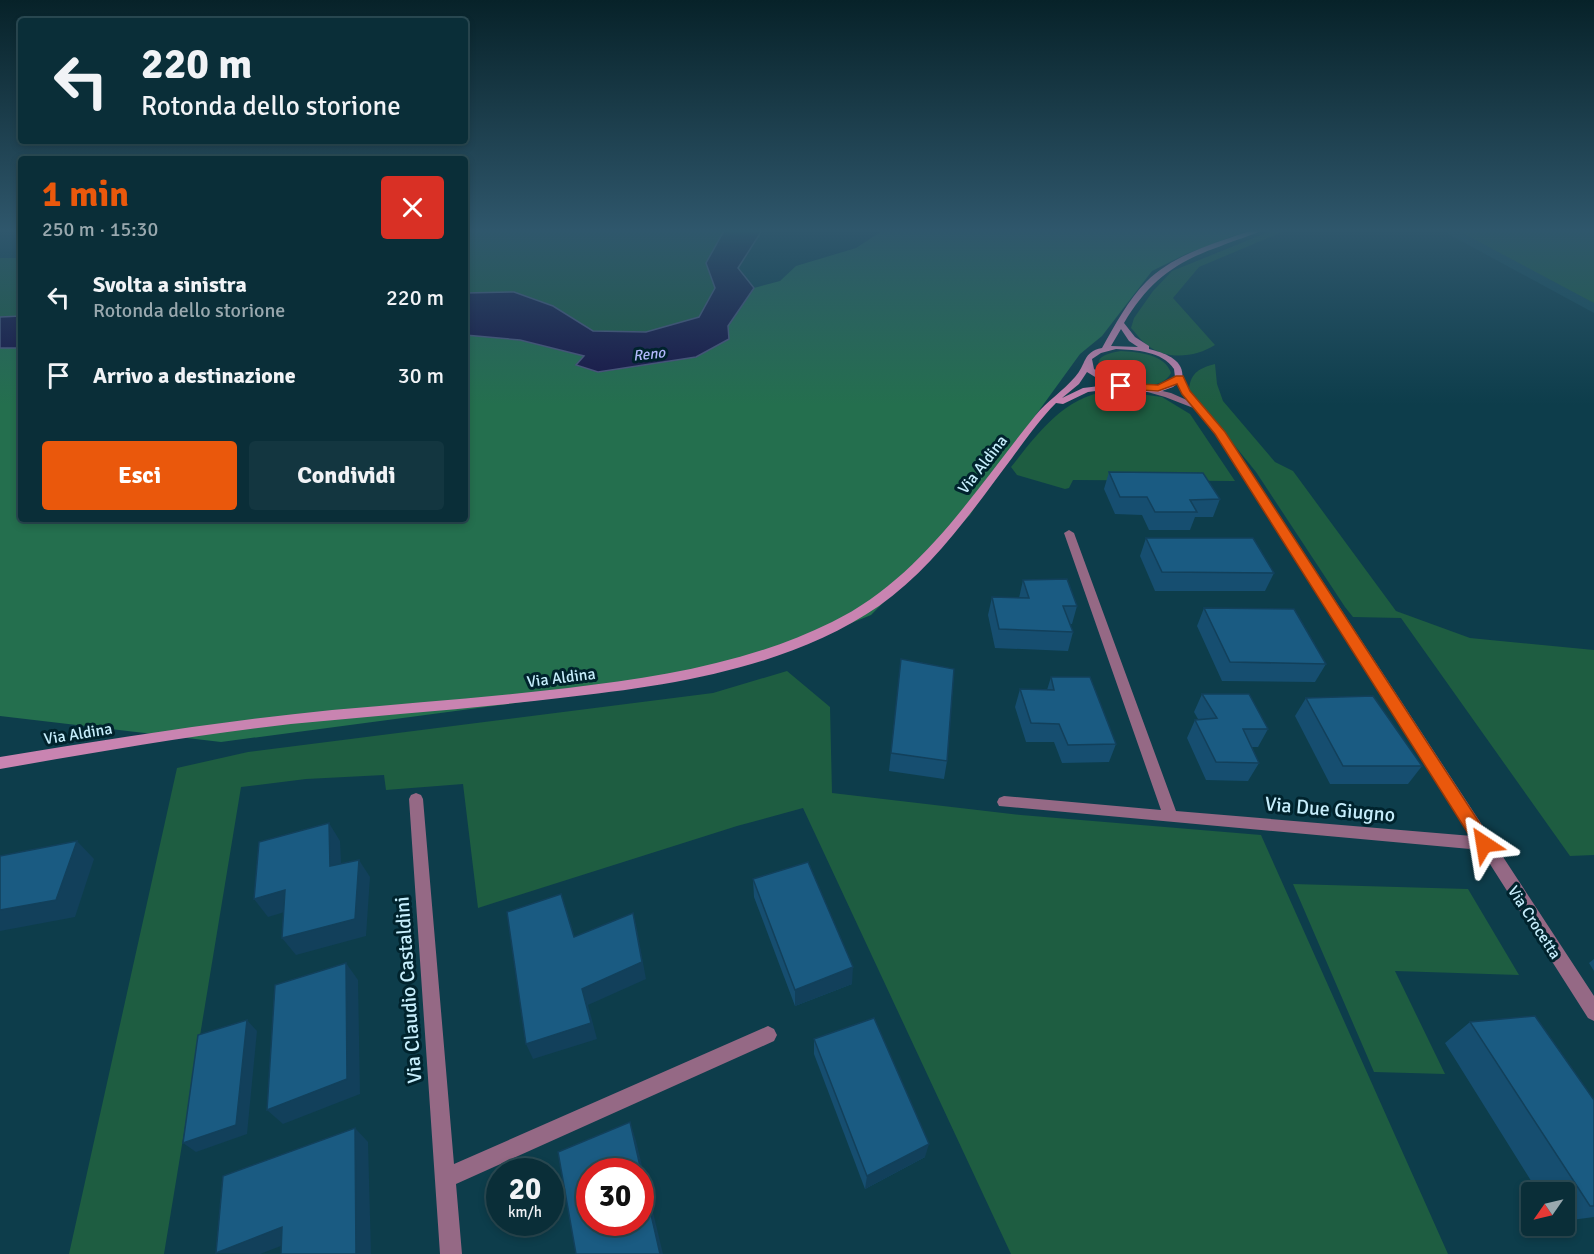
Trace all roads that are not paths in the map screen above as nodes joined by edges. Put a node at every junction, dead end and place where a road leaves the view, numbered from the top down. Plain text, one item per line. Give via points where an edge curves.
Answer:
1 (1147, 288) edge
2 (1121, 323) junction
3 (1106, 348) junction
4 (1149, 351) junction
5 (1087, 363) junction
6 (1179, 378) junction
7 (1121, 386) junction
8 (1134, 388) junction
9 (1201, 411) junction
10 (1034, 423) junction
11 (1069, 533) dead end
12 (0, 762) edge
13 (416, 798) dead end
14 (1004, 802) dead end
15 (1171, 817) junction
16 (1484, 844) junction
17 (1594, 1012) edge
18 (768, 1035) dead end
19 (446, 1178) junction
20 (452, 1254) edge

1 - 2 street
2 - 3 street
2 - 4 street via 1132,339
3 - 4 street
3 - 5 street, Via Aldina via 1092,354
4 - 6 street via 1176,365
5 - 7 street via 1097,376
5 - 10 street, Via Aldina via 1084,373
6 - 8 street via 1168,386
6 - 9 street, Via Crocetta
7 - 8 street
7 - 10 street, Via Aldina via 1074,394
8 - 9 street, Via Crocetta via 1168,395
9 - 16 street, Via Crocetta via 1220,432
10 - 12 street, Via Aldina via 956,524 896,586 851,617 805,640 748,661 643,683 247,724
11 - 15 street
13 - 19 street, Via Claudio Castaldini
14 - 15 street, Via Due Giugno
15 - 16 street, Via Due Giugno
16 - 17 street, Via Crocetta
18 - 19 street
19 - 20 street, Via Claudio Castaldini

